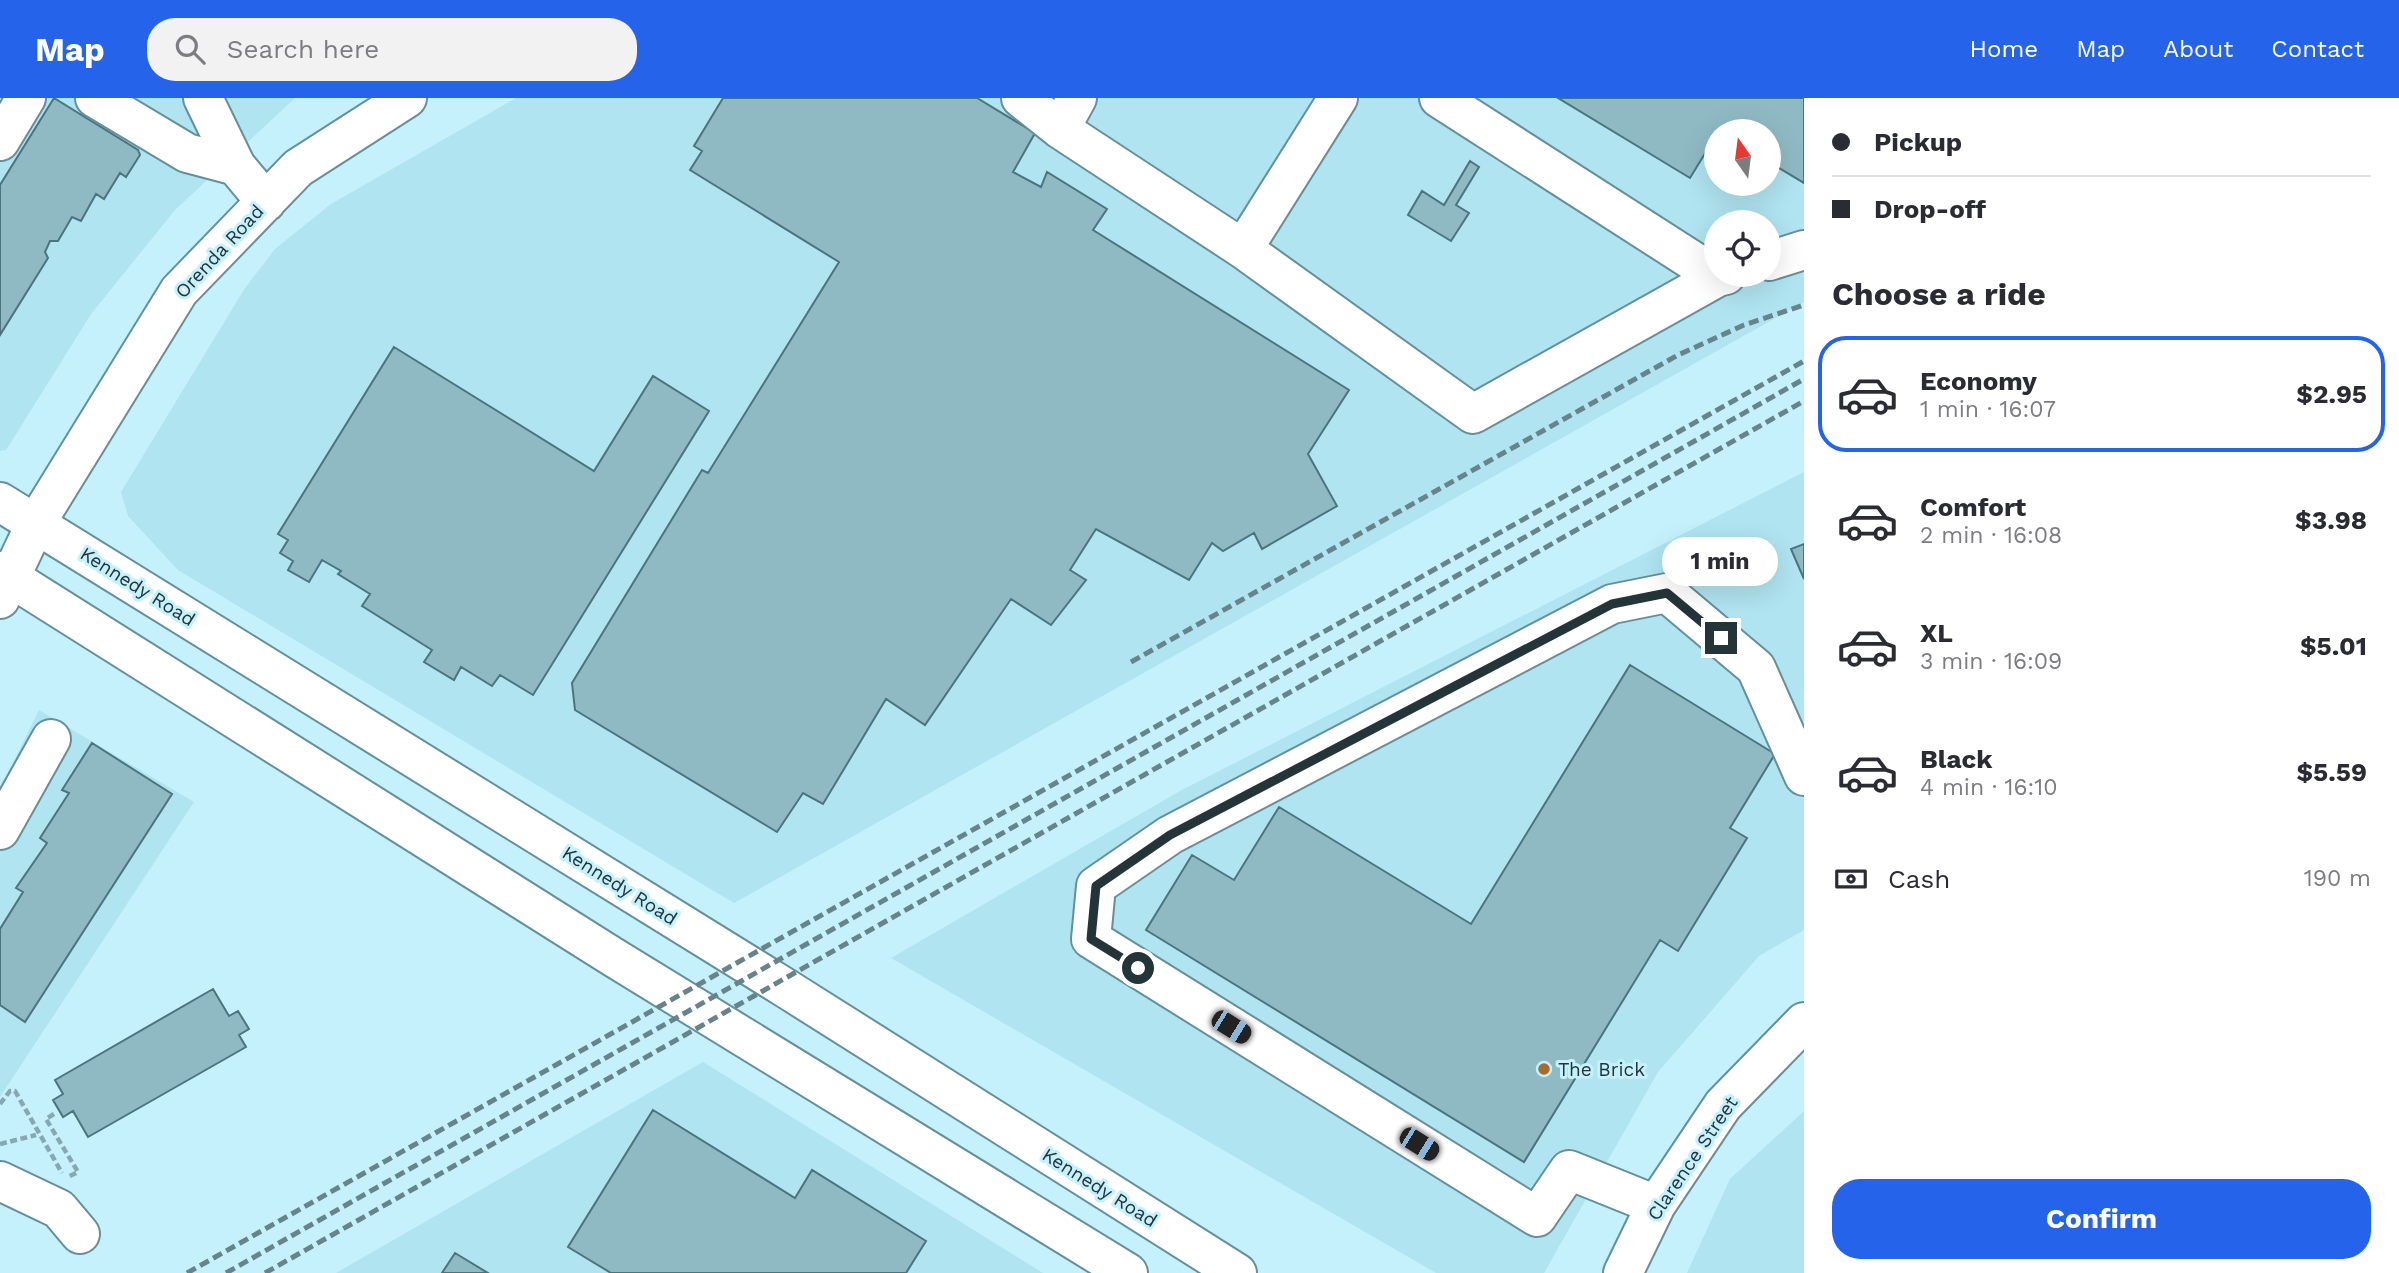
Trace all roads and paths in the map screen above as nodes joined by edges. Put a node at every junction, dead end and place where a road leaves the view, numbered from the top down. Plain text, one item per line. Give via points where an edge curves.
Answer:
1 (26, 98) edge
2 (95, 98) edge
3 (204, 98) edge
4 (407, 98) edge
5 (1021, 98) edge
6 (1338, 98) edge
7 (1438, 98) edge
8 (1069, 113) edge
9 (0, 141) edge
10 (236, 166) junction
11 (266, 202) junction
12 (1243, 249) junction
13 (1804, 250) edge
14 (1781, 257) edge
15 (1704, 265) edge
16 (1704, 286) edge
17 (0, 502) edge
18 (36, 523) junction
19 (3, 582) edge
20 (51, 739) dead end
21 (1804, 776) edge
22 (0, 830) edge
23 (1804, 1022) edge
24 (0, 1104) edge
25 (54, 1114) dead end
26 (36, 1135) dead end
27 (0, 1144) edge
28 (0, 1181) edge
29 (1656, 1205) junction
30 (80, 1234) dead end
31 (1128, 1273) edge
32 (1237, 1273) edge
33 (1623, 1273) edge

1 - 9 main road
2 - 10 main road via 187,153
3 - 10 main road
4 - 11 main road, Orenda Road via 298,168
5 - 8 main road
6 - 12 main road
7 - 15 main road
8 - 12 main road
10 - 11 main road
11 - 18 main road, Orenda Road via 179,290
12 - 16 main road via 1473,414
13 - 14 main road
17 - 18 main road, Kennedy Road
18 - 19 main road, Orenda Road
18 - 32 main road, Kennedy Road
19 - 31 main road
20 - 22 main road
21 - 29 main road via 1756,668 1667,593 1612,604 1170,835 1096,886 1091,939 1537,1217 1569,1170
23 - 29 main road, Clarence Street via 1723,1105
24 - 25 path via 15,1091 66,1178 78,1172 46,1119
26 - 27 path
28 - 30 main road via 60,1209
29 - 33 main road, Clarence Street

